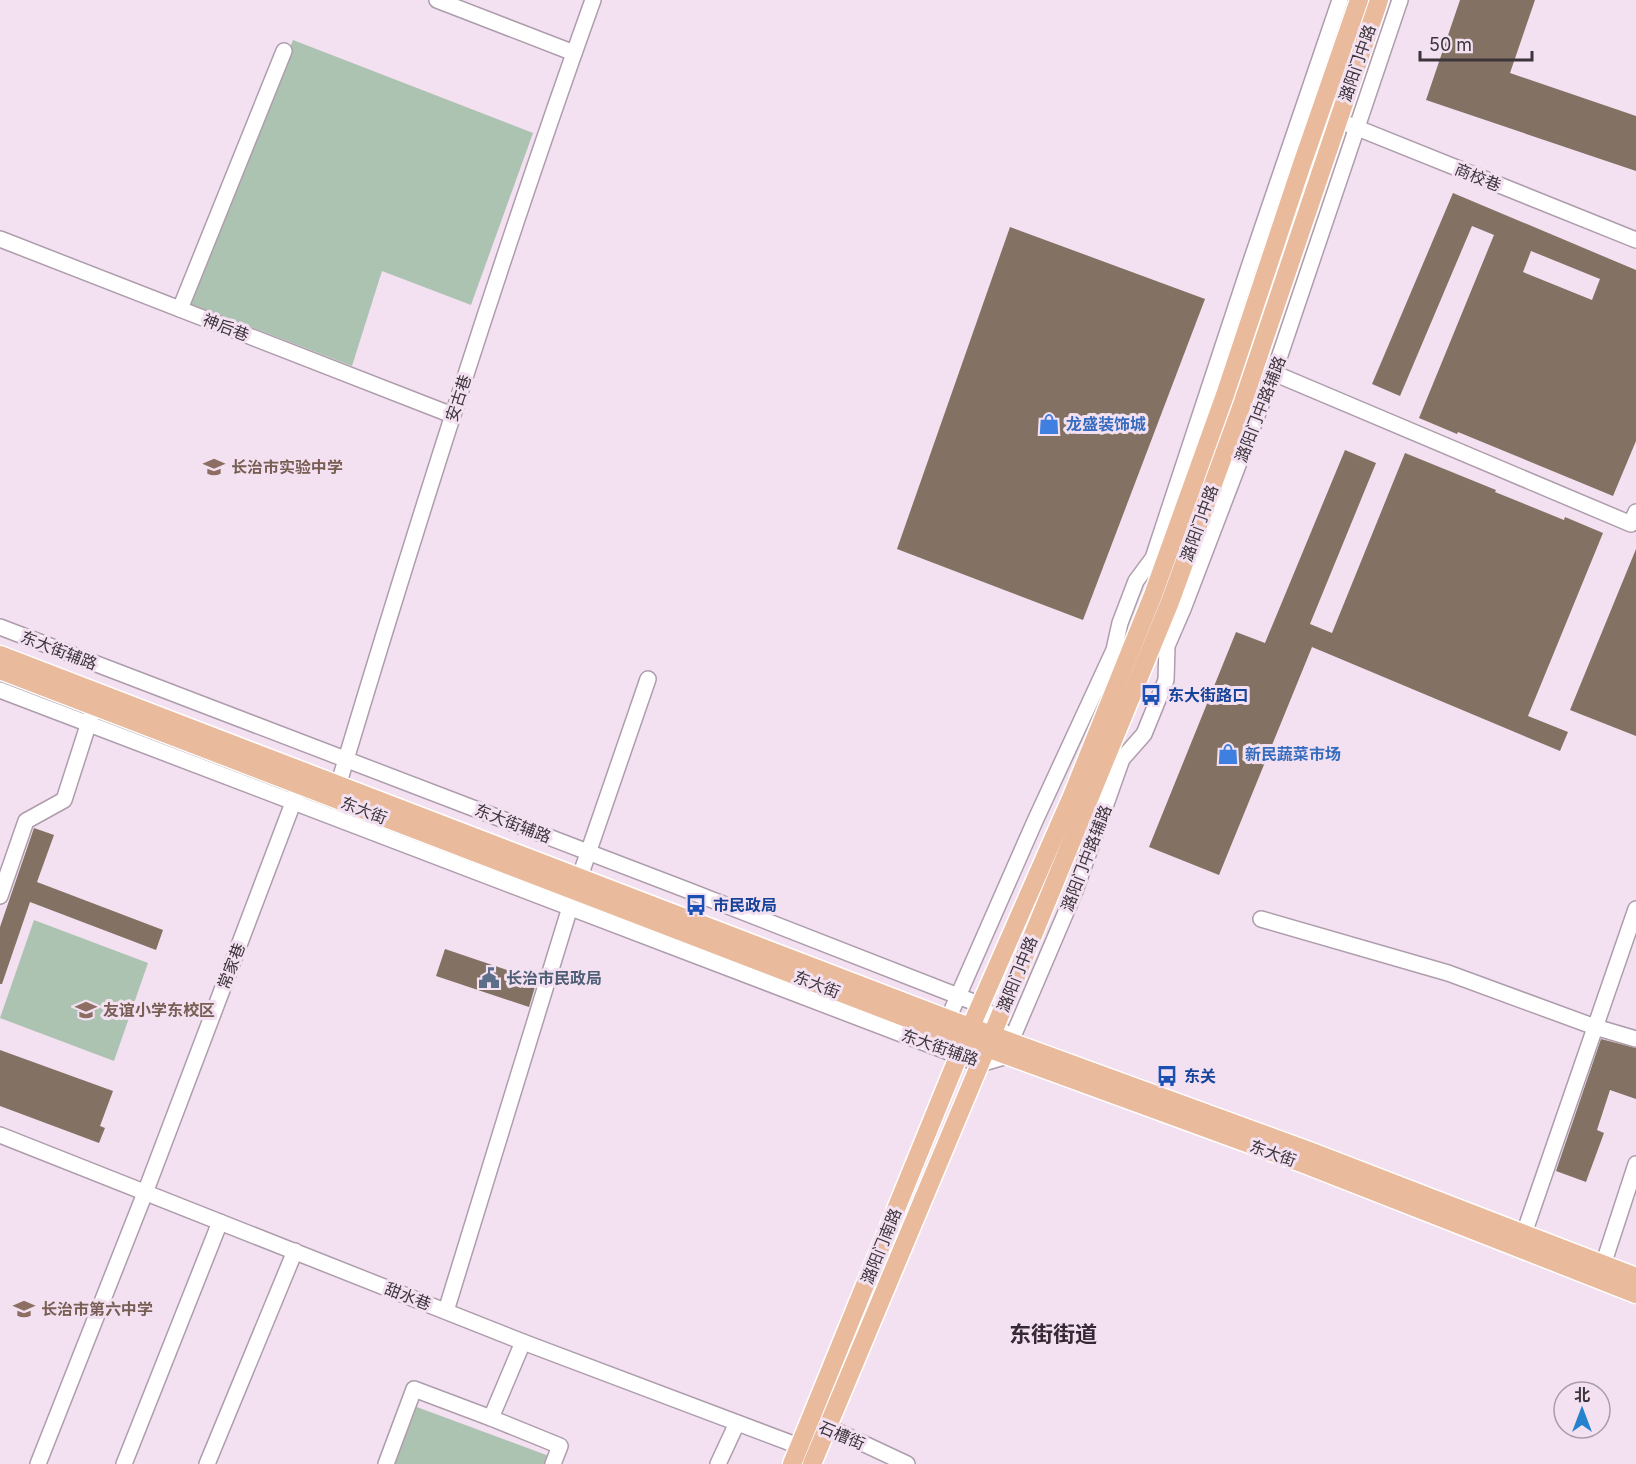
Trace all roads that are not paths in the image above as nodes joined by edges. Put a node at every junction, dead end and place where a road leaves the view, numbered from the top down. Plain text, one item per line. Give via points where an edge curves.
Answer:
1 (437, 0) edge
2 (594, 0) edge
3 (1340, 0) edge
4 (1359, 0) edge
5 (1379, 0) edge
6 (1400, 0) edge
7 (284, 51) dead end
8 (574, 53) junction
9 (1320, 113) junction
10 (1338, 120) junction
11 (1356, 128) junction
12 (0, 239) edge
13 (1636, 240) edge
14 (180, 309) junction
15 (1238, 358) junction
16 (1255, 365) junction
17 (1273, 374) junction
18 (452, 415) junction
19 (1636, 512) edge
20 (0, 627) edge
21 (0, 655) edge
22 (0, 670) edge
23 (648, 679) dead end
24 (0, 690) edge
25 (97, 700) junction
26 (88, 724) junction
27 (346, 759) junction
28 (299, 787) junction
29 (336, 792) junction
30 (589, 852) junction
31 (575, 892) junction
32 (0, 896) edge
33 (1636, 909) edge
34 (1261, 919) dead end
35 (958, 996) junction
36 (981, 1005) junction
37 (948, 1019) junction
38 (1595, 1027) junction
39 (1636, 1040) edge
40 (965, 1041) junction
41 (989, 1043) junction
42 (1009, 1048) junction
43 (0, 1135) edge
44 (1636, 1164) edge
45 (145, 1192) junction
46 (220, 1222) junction
47 (1521, 1241) junction
48 (295, 1251) junction
49 (1603, 1265) junction
50 (1636, 1277) edge
51 (1636, 1294) edge
52 (446, 1311) junction
53 (523, 1342) junction
54 (492, 1418) junction
55 (810, 1422) junction
56 (736, 1423) junction
57 (828, 1427) junction
58 (795, 1456) edge
59 (815, 1459) edge
60 (38, 1464) edge
61 (124, 1464) edge
62 (207, 1464) edge
63 (386, 1464) edge
64 (554, 1464) edge
65 (718, 1464) edge
66 (907, 1464) edge

1 - 8 street
2 - 8 street, 安古巷
3 - 35 street via 1153,558 1136,580 1114,650
4 - 9 main road, 潞阳门中路
5 - 10 main road, 潞阳门中路
6 - 11 street, 潞阳门中路辅路
7 - 14 street
8 - 18 street, 安古巷
9 - 10 street, 商校巷
9 - 15 main road, 潞阳门中路
10 - 11 street, 商校巷
10 - 16 main road, 潞阳门中路
11 - 13 street, 商校巷
11 - 17 street, 潞阳门中路辅路
12 - 14 street, 神后巷
14 - 18 street, 神后巷
15 - 16 street
15 - 36 main road, 潞阳门中路 via 1152,595 1072,796
16 - 17 street
16 - 41 main road, 潞阳门中路 via 1170,602
17 - 19 street via 1631,524
17 - 42 street, 潞阳门中路辅路 via 1167,646 1162,691 1144,734 1122,759 1074,891
18 - 27 street, 安古巷
20 - 27 street, 东大街辅路
21 - 25 main road, 东大街
22 - 25 main road, 东大街
23 - 30 street
24 - 26 street
25 - 26 street
25 - 28 main road, 东大街
26 - 28 street
26 - 32 street via 64,800 26,821
27 - 29 street, 安古巷
27 - 30 street, 东大街辅路
28 - 29 main road, 东大街
28 - 31 street
28 - 45 street, 常家巷
29 - 31 main road, 东大街
30 - 31 street
30 - 35 street, 东大街辅路
31 - 37 main road, 东大街
31 - 40 main road, 东大街
31 - 52 street
33 - 38 street
34 - 38 street via 1448,973
35 - 36 street, 东大街辅路
35 - 37 street
36 - 40 main road, 潞阳门中路
36 - 41 street, 东大街辅路
37 - 40 main road, 东大街
38 - 39 street
38 - 47 street
40 - 41 main road, 东大街
40 - 41 street, 东大街辅路
40 - 55 main road, 潞阳门南路
41 - 42 main road, 东大街
41 - 42 street, 东大街辅路
41 - 57 main road, 潞阳门南路
42 - 47 main road, 东大街 via 1301,1148
43 - 45 street, 甜水巷
44 - 49 street
45 - 46 street, 甜水巷
45 - 60 street, 常家巷
46 - 48 street, 甜水巷
46 - 61 street
47 - 49 main road, 东大街
47 - 51 main road, 东大街
48 - 52 street, 甜水巷
48 - 62 street
49 - 50 main road, 东大街
52 - 53 street, 甜水巷
53 - 54 street
53 - 56 street, 甜水巷
54 - 63 street via 414,1389
54 - 64 street via 560,1446
55 - 57 street, 石槽街
55 - 58 main road, 潞阳门南路
56 - 58 street, 甜水巷
56 - 65 street
57 - 59 main road, 潞阳门南路
57 - 66 street, 石槽街
58 - 59 street, 甜水巷

